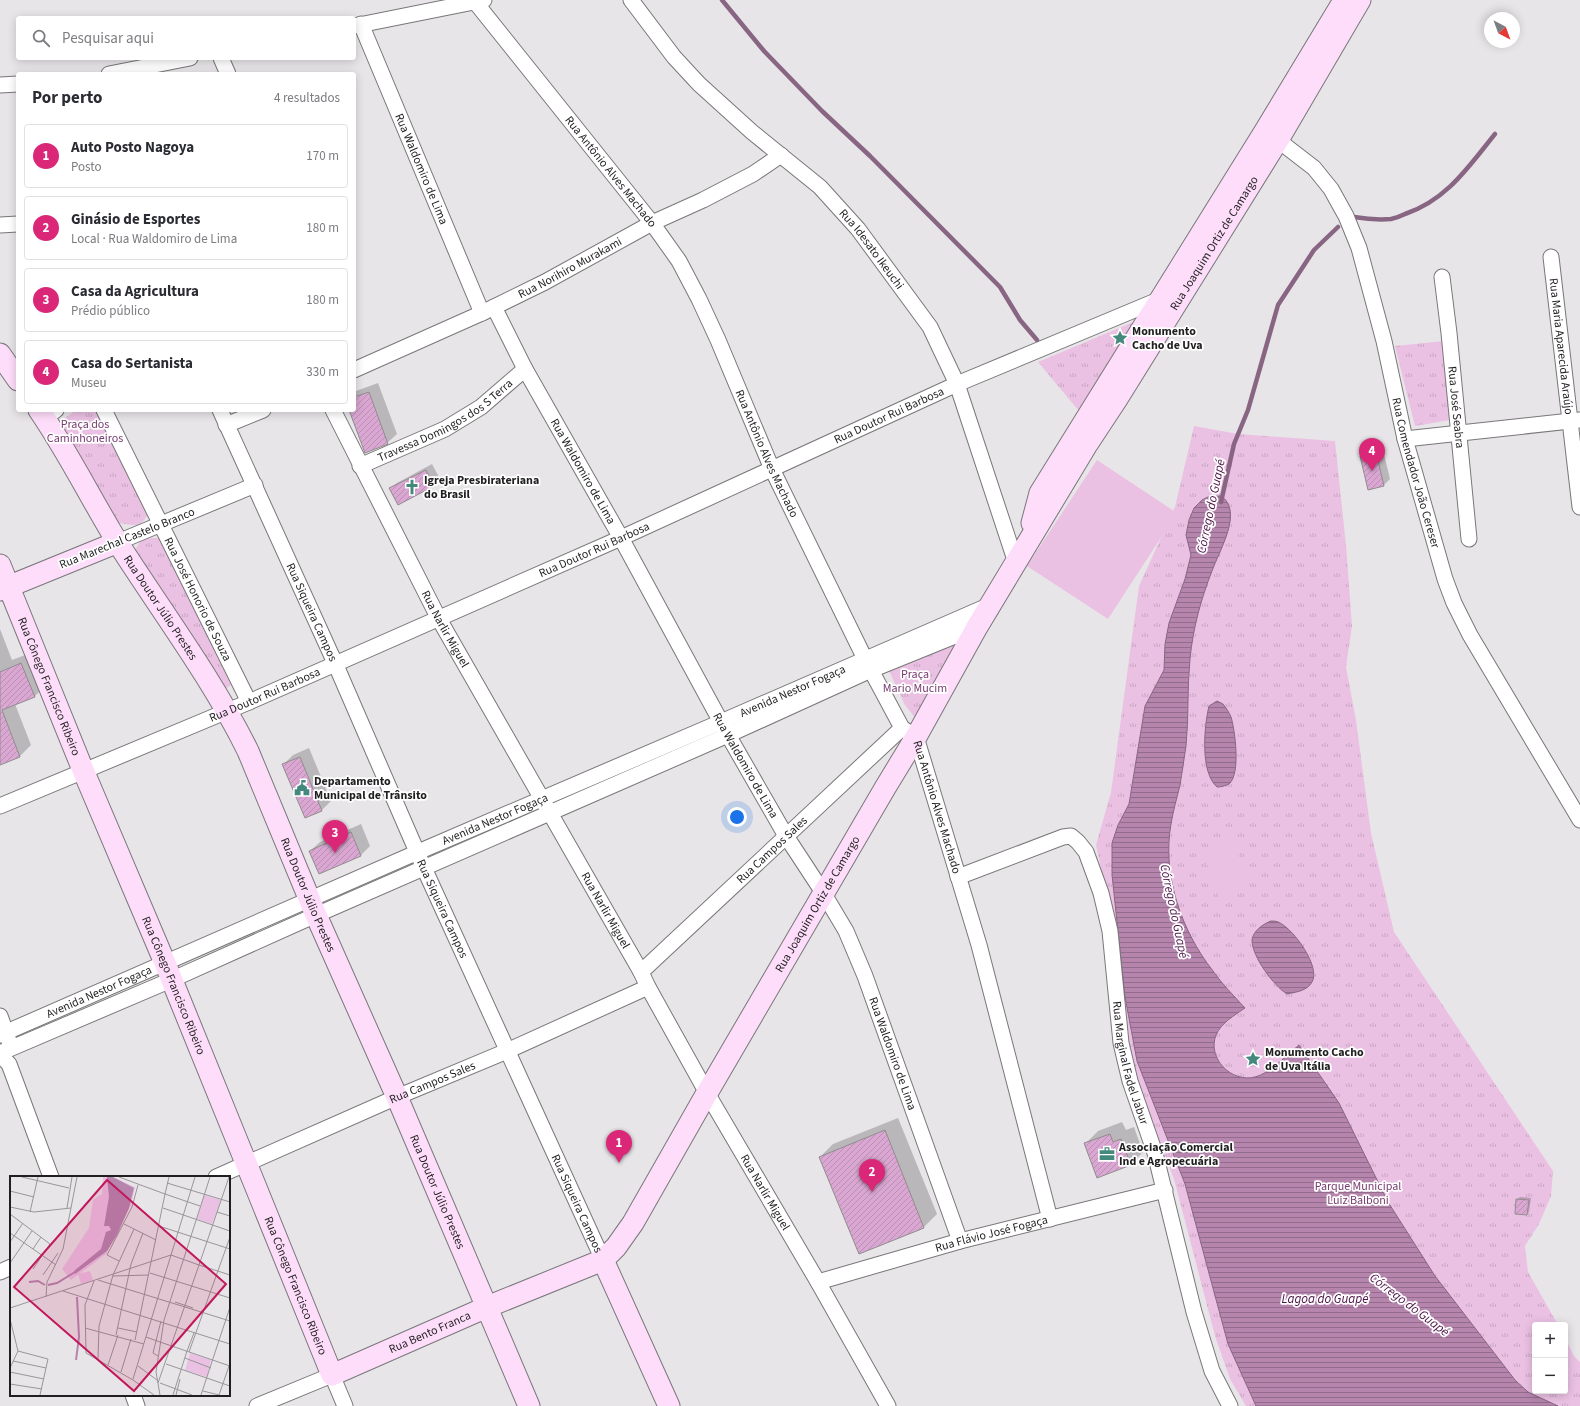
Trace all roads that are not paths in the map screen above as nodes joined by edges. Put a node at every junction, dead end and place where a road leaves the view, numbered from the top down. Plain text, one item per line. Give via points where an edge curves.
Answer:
1 (631, 0) edge
2 (1344, 0) edge
3 (1360, 0) edge
4 (480, 1) edge
5 (358, 25) edge
6 (180, 60) edge
7 (222, 60) edge
8 (119, 72) edge
9 (227, 72) edge
10 (16, 84) edge
11 (0, 85) edge
12 (1271, 135) junction
13 (781, 155) junction
14 (16, 224) edge
15 (652, 224) junction
16 (0, 225) edge
17 (1551, 257) dead end
18 (1442, 277) dead end
19 (1186, 288) junction
20 (1161, 298) junction
21 (488, 310) junction
22 (0, 354) edge
23 (356, 369) edge
24 (525, 369) junction
25 (16, 377) edge
26 (957, 384) junction
27 (105, 412) edge
28 (221, 412) edge
29 (258, 412) edge
30 (334, 412) edge
31 (46, 413) edge
32 (1574, 420) edge
33 (226, 425) junction
34 (1460, 434) junction
35 (1406, 439) junction
36 (360, 466) junction
37 (772, 469) junction
38 (255, 485) junction
39 (1580, 507) edge
40 (161, 524) junction
41 (620, 538) junction
42 (1469, 539) dead end
43 (118, 542) junction
44 (1026, 545) junction
45 (1016, 563) junction
46 (0, 565) edge
47 (4, 588) edge
48 (990, 605) junction
49 (439, 618) junction
50 (977, 627) junction
51 (336, 663) junction
52 (868, 664) junction
53 (249, 702) junction
54 (227, 711) junction
55 (725, 729) junction
56 (909, 733) junction
57 (640, 757) junction
58 (83, 770) junction
59 (646, 771) junction
60 (593, 778) junction
61 (598, 792) junction
62 (542, 800) junction
63 (0, 806) edge
64 (549, 813) junction
65 (1580, 820) edge
66 (786, 836) junction
67 (418, 852) junction
68 (424, 868) junction
69 (958, 877) junction
70 (824, 894) junction
71 (313, 908) junction
72 (168, 971) junction
73 (641, 972) junction
74 (648, 987) junction
75 (75, 1003) junction
76 (0, 1016) edge
77 (81, 1018) junction
78 (3, 1034) edge
79 (507, 1051) junction
80 (5, 1055) edge
81 (707, 1094) junction
82 (397, 1097) junction
83 (246, 1164) junction
84 (51, 1176) edge
85 (218, 1176) edge
86 (1165, 1190) junction
87 (1050, 1219) junction
88 (960, 1241) junction
89 (603, 1260) junction
90 (10, 1267) edge
91 (0, 1272) edge
92 (818, 1282) junction
93 (487, 1307) junction
94 (332, 1375) junction
95 (133, 1396) edge
96 (883, 1404) edge
97 (137, 1406) edge
98 (257, 1406) edge
99 (345, 1406) edge
100 (529, 1406) edge
101 (669, 1406) edge
102 (1230, 1406) edge

1 - 13 street, Rua Idesato Ikeuchi via 674,57 699,84
2 - 12 main road, Rua Joaquim Ortiz de Camargo
3 - 12 main road, Rua Joaquim Ortiz de Camargo
4 - 5 street
4 - 15 street, Rua Antônio Alves Machado
5 - 21 street, Rua Waldomiro de Lima
6 - 8 street
7 - 9 street
10 - 11 street
12 - 19 main road, Rua Joaquim Ortiz de Camargo
12 - 20 main road, Rua Joaquim Ortiz de Camargo
12 - 35 street, Rua Comendador João Cereser via 1314,168 1331,189 1346,216 1359,248 1384,340
13 - 15 street, Rua Norihiro Murakami via 753,174
13 - 26 street, Rua Idesato Ikeuchi via 820,188 858,229 930,327
14 - 16 street
15 - 21 street, Rua Norihiro Murakami
15 - 37 street, Rua Antônio Alves Machado via 679,261 700,299
17 - 32 street, Rua Maria Aparecida Araújo
18 - 34 street, Rua José Seabra
19 - 20 street, Rua Doutor Rui Barbosa
19 - 44 main road, Rua Joaquim Ortiz de Camargo
20 - 26 street, Rua Doutor Rui Barbosa
20 - 44 main road, Rua Joaquim Ortiz de Camargo via 1040,493
21 - 23 street, Rua Norihiro Murakami
21 - 24 street, Rua Waldomiro de Lima
22 - 25 main road
24 - 36 street, Travessa Domingos dos S Terra via 481,407 446,429
24 - 41 street, Rua Waldomiro de Lima
26 - 37 street, Rua Doutor Rui Barbosa
26 - 45 street, Rua Idesato Ikeuchi
27 - 40 street, Rua José Honorio de Souza
28 - 33 street, Rua Siqueira Campos
29 - 33 street
30 - 36 street, Rua Narlir Miguel
31 - 43 main road, Rua Doutor Júlio Prestes
32 - 34 street
32 - 39 street, Rua Maria Aparecida Araújo
33 - 38 street, Rua Siqueira Campos
34 - 35 street
34 - 42 street, Rua José Seabra
35 - 65 street, Rua Comendador João Cereser via 1454,603 1470,635
36 - 49 street, Rua Narlir Miguel
37 - 41 street, Rua Doutor Rui Barbosa
37 - 52 street, Rua Antônio Alves Machado
38 - 40 street, Rua Marechal Castelo Branco
38 - 51 street, Rua Siqueira Campos
40 - 43 street, Rua Marechal Castelo Branco
40 - 53 street, Rua José Honorio de Souza
41 - 49 street, Rua Doutor Rui Barbosa
41 - 55 street, Rua Waldomiro de Lima
43 - 47 main road, Rua Marechal Castelo Branco
43 - 54 main road, Rua Doutor Júlio Prestes
44 - 45 main road, Rua Joaquim Ortiz de Camargo
45 - 48 main road, Rua Joaquim Ortiz de Camargo
46 - 47 main road, Rua Cônego Francisco Ribeiro
47 - 58 main road, Rua Cônego Francisco Ribeiro
48 - 50 main road, Rua Joaquim Ortiz de Camargo
48 - 52 street, Avenida Nestor Fogaça
49 - 51 street, Rua Doutor Rui Barbosa
49 - 62 street, Rua Narlir Miguel
50 - 52 street, Avenida Nestor Fogaça
50 - 56 main road, Rua Joaquim Ortiz de Camargo
51 - 53 street, Rua Doutor Rui Barbosa
51 - 67 street, Rua Siqueira Campos
52 - 55 street, Avenida Nestor Fogaça
52 - 56 street, Rua Antônio Alves Machado
53 - 54 street, Rua Doutor Rui Barbosa
54 - 58 street, Rua Doutor Rui Barbosa
54 - 71 main road, Rua Doutor Júlio Prestes via 248,751
55 - 57 street, Avenida Nestor Fogaça
55 - 59 street, Avenida Nestor Fogaça
55 - 66 street, Rua Waldomiro de Lima
56 - 66 street, Rua Campos Sales
56 - 69 street, Rua Antônio Alves Machado
56 - 70 main road, Rua Joaquim Ortiz de Camargo
57 - 59 street
57 - 60 street, Avenida Nestor Fogaça
58 - 63 street, Rua Doutor Rui Barbosa
58 - 72 main road, Rua Cônego Francisco Ribeiro
59 - 61 street, Avenida Nestor Fogaça
60 - 61 street
60 - 62 street, Avenida Nestor Fogaça
61 - 64 street, Avenida Nestor Fogaça
62 - 64 street, Rua Narlir Miguel
62 - 67 street, Avenida Nestor Fogaça
64 - 68 street, Avenida Nestor Fogaça
64 - 73 street, Rua Narlir Miguel
66 - 70 street, Rua Waldomiro de Lima
66 - 73 street, Rua Campos Sales
67 - 68 street, Rua Siqueira Campos
67 - 71 street, Avenida Nestor Fogaça
68 - 71 street, Avenida Nestor Fogaça
68 - 79 street, Rua Siqueira Campos
69 - 86 street, Rua Marginal Fadel Jabur via 1063,836 1071,836 1086,852 1101,893 1110,931 1121,1044 1130,1081
69 - 87 street, Rua Antônio Alves Machado via 979,945
70 - 81 main road, Rua Joaquim Ortiz de Camargo
70 - 88 street, Rua Waldomiro de Lima via 846,931 865,976
71 - 72 street, Avenida Nestor Fogaça
71 - 82 main road, Rua Doutor Júlio Prestes
72 - 75 street, Avenida Nestor Fogaça
72 - 77 street, Avenida Nestor Fogaça
72 - 83 main road, Rua Cônego Francisco Ribeiro
73 - 74 street, Rua Narlir Miguel
74 - 79 street, Rua Campos Sales
74 - 81 street, Rua Narlir Miguel
75 - 77 street
75 - 78 street, Avenida Nestor Fogaça
76 - 78 street
77 - 80 street, Avenida Nestor Fogaça
78 - 80 street
79 - 82 street, Rua Campos Sales
79 - 89 street, Rua Siqueira Campos
80 - 84 street
81 - 89 main road, Rua Joaquim Ortiz de Camargo via 633,1223
81 - 92 street, Rua Narlir Miguel
82 - 83 street, Rua Campos Sales
82 - 93 main road, Rua Doutor Júlio Prestes
83 - 85 street, Rua Campos Sales
83 - 94 main road, Rua Cônego Francisco Ribeiro
86 - 87 street, Rua Flávio José Fogaça
86 - 102 street, Rua Marginal Fadel Jabur via 1203,1342 1212,1371
87 - 88 street, Rua Flávio José Fogaça
88 - 92 street, Rua Flávio José Fogaça
89 - 93 main road, Rua Bento Franca
89 - 101 main road, Rua Siqueira Campos
90 - 91 street
92 - 96 street, Rua Narlir Miguel
93 - 94 main road, Rua Bento Franca
93 - 100 main road, Rua Doutor Júlio Prestes
94 - 98 street, Rua Bento Franca
94 - 99 street, Rua Cônego Francisco Ribeiro
95 - 97 street

